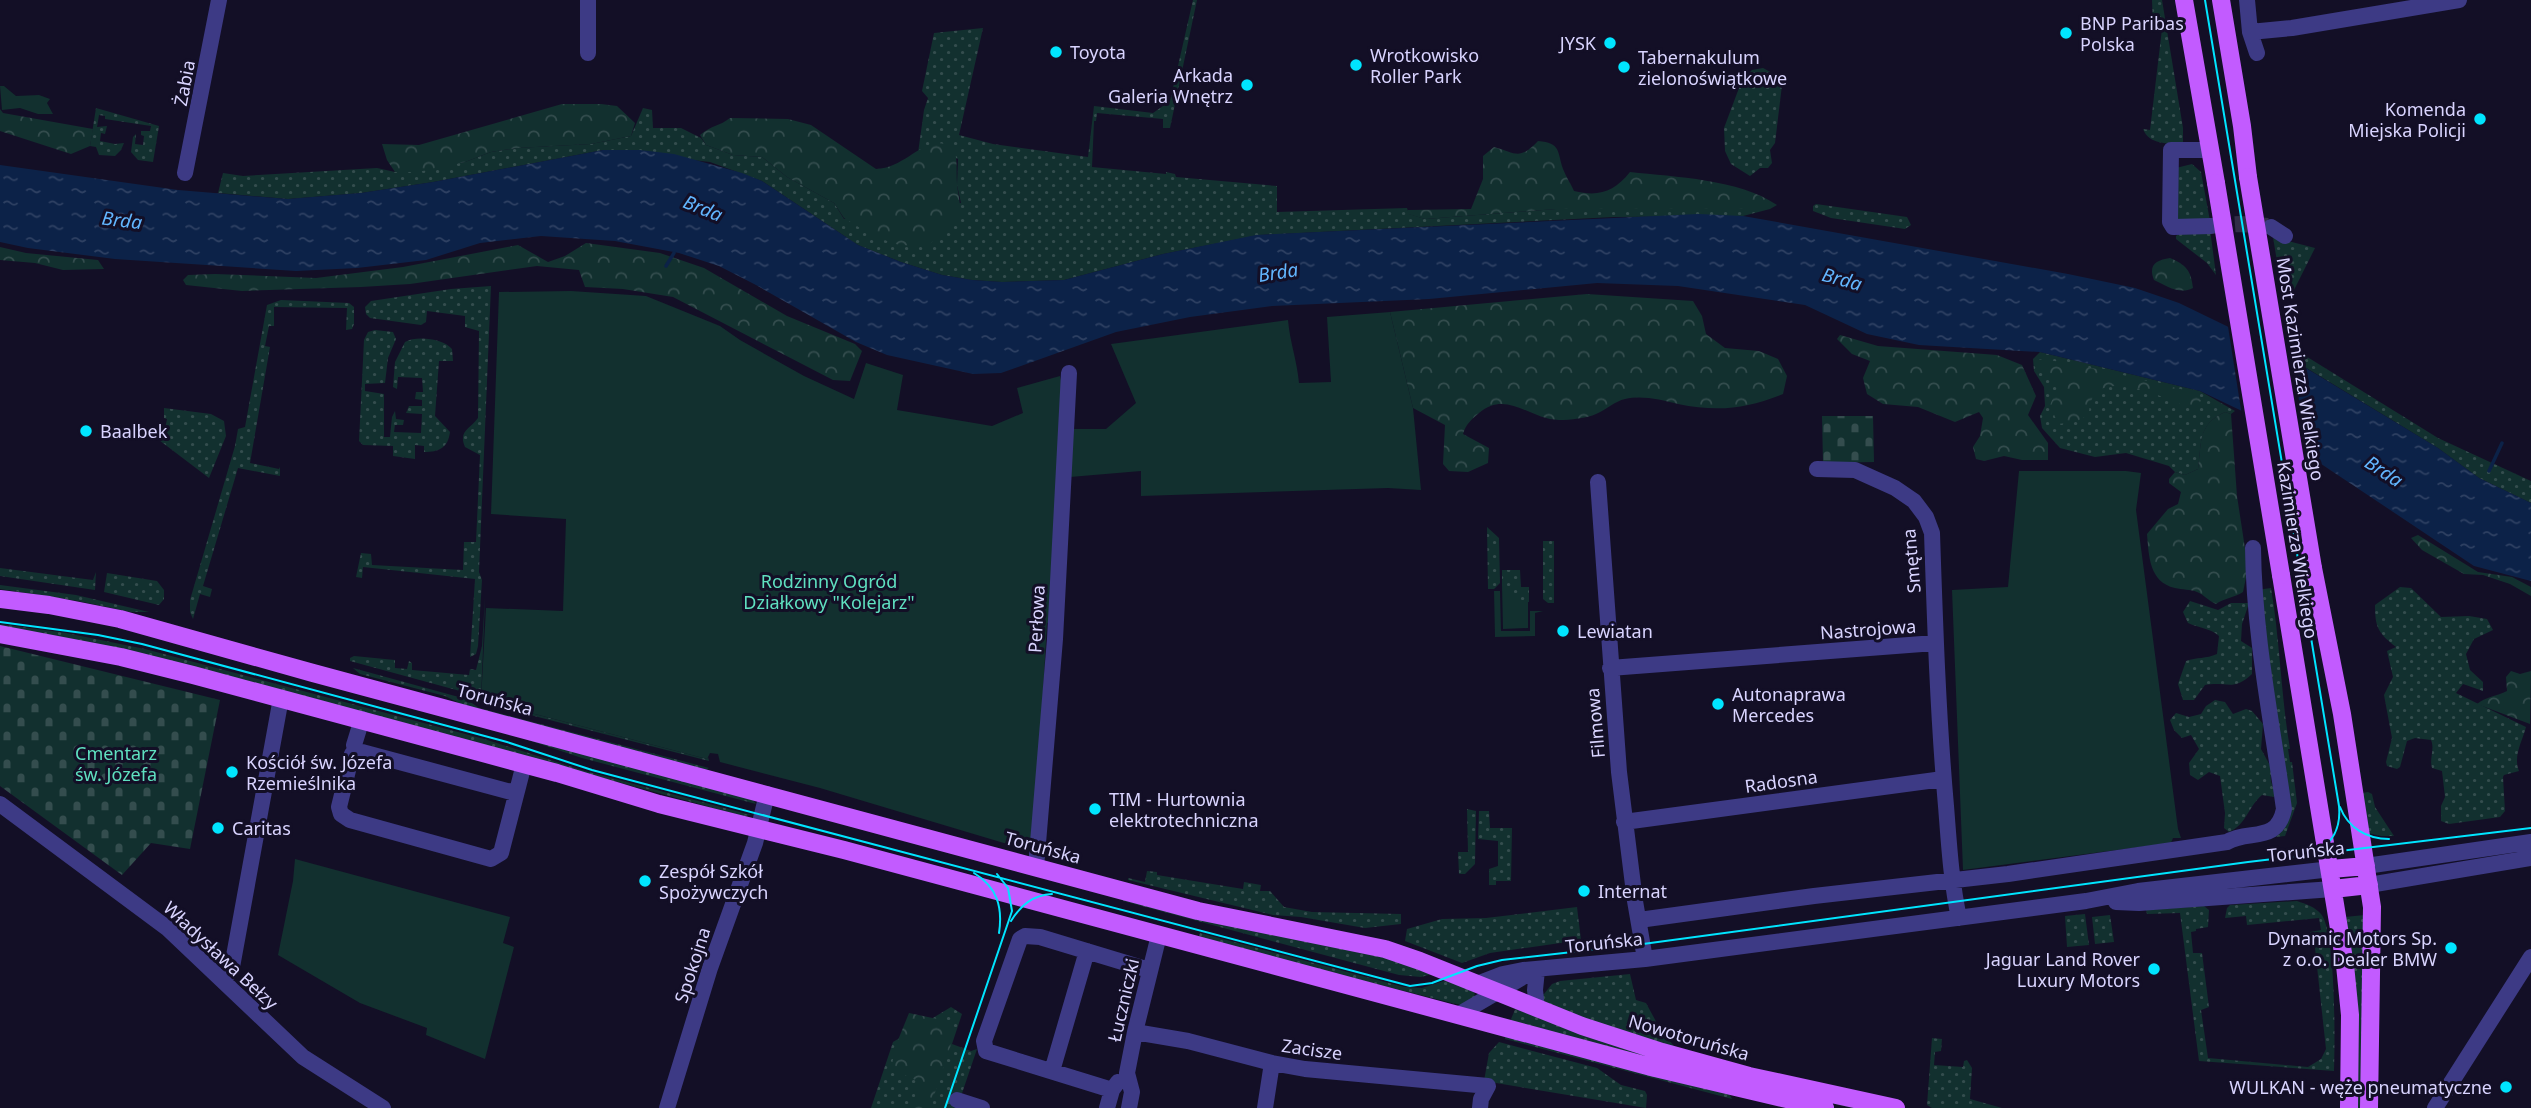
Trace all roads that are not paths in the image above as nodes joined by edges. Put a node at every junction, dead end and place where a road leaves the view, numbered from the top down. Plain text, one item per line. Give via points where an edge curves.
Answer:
1 (219, 0) edge
2 (588, 0) edge
3 (2184, 0) edge
4 (2221, 0) edge
5 (2247, 0) edge
6 (2459, 0) edge
7 (2250, 32) junction
8 (2257, 53) dead end
9 (588, 54) dead end
10 (2210, 150) junction
11 (186, 173) dead end
12 (2211, 226) tunnel mouth
13 (2271, 227) tunnel mouth
14 (2285, 236) dead end
15 (1069, 373) dead end
16 (1816, 469) dead end
17 (1598, 482) dead end
18 (2253, 548) dead end
19 (2313, 568) joint
20 (0, 599) edge
21 (0, 634) edge
22 (1935, 643) junction
23 (1610, 668) junction
24 (281, 698) junction
25 (362, 719) junction
26 (356, 753) junction
27 (524, 764) junction
28 (1943, 779) junction
29 (516, 793) junction
30 (767, 794) junction
31 (0, 804) edge
32 (1624, 822) junction
33 (759, 831) junction
34 (2362, 839) junction
35 (2531, 842) edge
36 (2531, 858) edge
37 (2397, 862) junction
38 (2367, 866) junction
39 (1036, 867) junction
40 (2331, 869) junction
41 (1952, 880) junction
42 (2397, 881) junction
43 (2369, 885) junction
44 (2333, 889) junction
45 (2086, 901) junction
46 (2372, 916) junction
47 (1959, 918) junction
48 (1639, 920) junction
49 (1159, 935) junction
50 (1087, 951) junction
51 (2531, 957) edge
52 (1645, 959) junction
53 (1149, 970) junction
54 (1537, 970) junction
55 (224, 981) junction
56 (1477, 984) junction
57 (1496, 992) junction
58 (1537, 1009) junction
59 (1458, 1015) junction
60 (1135, 1032) junction
61 (1272, 1063) junction
62 (1052, 1071) junction
63 (1127, 1073) junction
64 (1111, 1090) junction
65 (957, 1100) dead end
66 (383, 1108) edge
67 (667, 1108) edge
68 (982, 1108) edge
69 (1107, 1108) edge
70 (1129, 1108) edge
71 (1265, 1108) edge
72 (1480, 1108) edge
73 (1825, 1108) edge
74 (1896, 1108) edge
75 (2349, 1108) edge
76 (2369, 1108) edge
77 (2435, 1108) edge

1 - 11 street, Żabia
2 - 9 street
3 - 10 main road, Kazimierza Wielkiego
4 - 19 main road, Most Kazimierza Wielkiego, bridge
5 - 7 street
6 - 7 street
7 - 8 street
10 - 12 street via 2171,150 2170,222 2173,227
10 - 40 main road, Kazimierza Wielkiego, bridge
13 - 14 street
15 - 39 street, Perłowa via 1054,652
16 - 22 street, Smętna via 1855,470 1895,488 1926,517 1932,533
17 - 23 street, Filmowa
18 - 41 street via 2261,661 2284,809 2277,826 2227,842
19 - 34 main road, Kazimierza Wielkiego
20 - 30 main road, Toruńska via 120,619
21 - 24 main road via 121,657
22 - 23 street, Nastrojowa
22 - 28 street, Nastrojowa
23 - 32 street, Filmowa
24 - 25 main road
24 - 55 street via 232,967
25 - 26 street via 354,744
25 - 27 main road
26 - 29 street
26 - 29 street via 352,754 341,814 491,859 501,853
27 - 29 street
27 - 33 main road
28 - 32 street, Radosna
28 - 41 street, Nastrojowa
30 - 33 street, Spokojna
30 - 39 main road, Toruńska
31 - 55 street, Władysława Bełzy via 167,928
32 - 48 street, Filmowa
33 - 49 main road
33 - 67 street, Spokojna
34 - 37 street
34 - 38 main road, Kazimierza Wielkiego
35 - 37 street, Toruńska
36 - 42 street, Toruńska
37 - 38 street, Toruńska
38 - 40 main road, Toruńska
38 - 43 main road, Kazimierza Wielkiego
39 - 56 main road, Toruńska via 1198,911 1385,949
40 - 44 main road, Kazimierza Wielkiego
40 - 45 street, Toruńska
41 - 47 street
41 - 48 street
42 - 43 street, Toruńska
42 - 46 street via 2384,892
43 - 44 main road, Toruńska
43 - 46 main road, Kazimierza Wielkiego
44 - 45 street, Toruńska via 2139,902
44 - 75 main road, Kazimierza Wielkiego via 2350,1015
45 - 47 street, Toruńska
46 - 76 main road, Kazimierza Wielkiego
47 - 52 street, Toruńska
48 - 52 street, Filmowa
49 - 53 street, Łuczniczki
49 - 59 main road, Nowotoruńska
50 - 53 street
50 - 62 street
50 - 62 street via 1030,935 1020,939 984,1041 986,1051
51 - 77 street
52 - 54 street, Toruńska
53 - 60 street, Łuczniczki
54 - 56 street, Toruńska via 1508,973
54 - 57 street
54 - 58 street
55 - 66 street, Władysława Bełzy via 303,1056
56 - 57 main road, Nowotoruńska
57 - 58 main road, Nowotoruńska
57 - 59 street
58 - 74 main road, Nowotoruńska via 1703,1064
59 - 73 main road, Nowotoruńska
60 - 61 street, Zacisze
60 - 63 street, Łuczniczki
61 - 71 street
61 - 72 street, Zacisze via 1488,1086
62 - 64 street
63 - 64 street
63 - 70 street, Łuczniczki via 1132,1092
64 - 69 street
65 - 68 street

